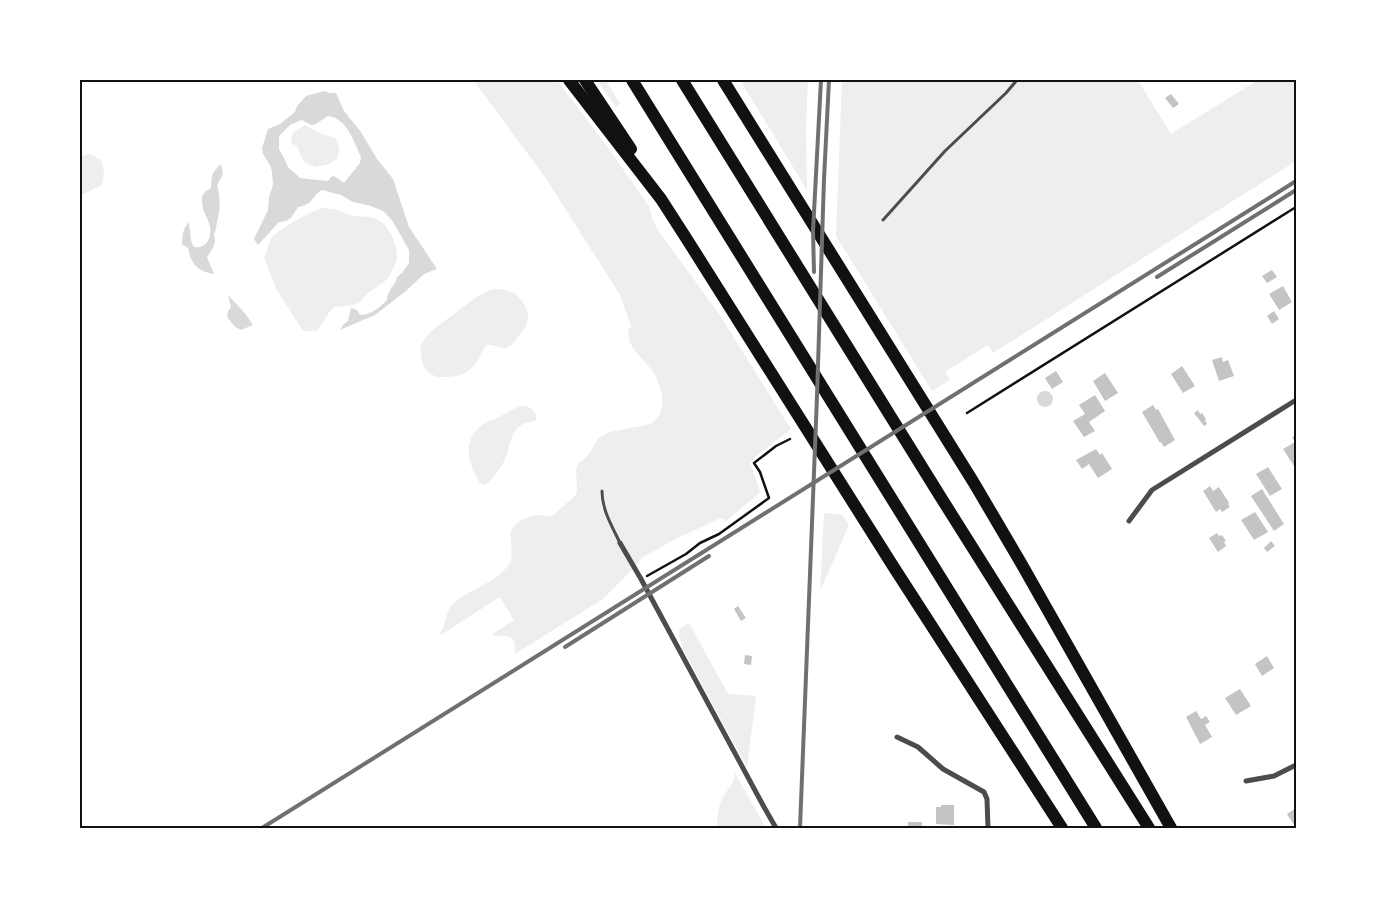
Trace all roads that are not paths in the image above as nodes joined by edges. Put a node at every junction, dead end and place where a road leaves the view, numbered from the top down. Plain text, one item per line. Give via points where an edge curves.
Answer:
1 (569, 80) edge
2 (585, 80) edge
3 (632, 80) edge
4 (682, 80) edge
5 (723, 80) edge
6 (1017, 80) edge
7 (661, 199) junction
8 (883, 220) dead end
9 (1296, 400) edge
10 (602, 491) dead end
11 (1129, 521) dead end
12 (620, 543) joint
13 (896, 737) dead end
14 (1296, 764) edge
15 (1246, 781) dead end
16 (776, 828) edge
17 (988, 828) edge
18 (1062, 828) edge
19 (1096, 828) edge
20 (1149, 828) edge
21 (1170, 828) edge

1 - 7 highway
2 - 7 highway via 622,133
3 - 19 highway
4 - 20 highway
5 - 21 highway via 974,483
6 - 8 lane via 945,151
7 - 18 highway
9 - 11 street via 1152,490
10 - 12 lane via 604,507
12 - 16 street
13 - 17 street via 918,747 943,769 984,792
14 - 15 street via 1274,776

